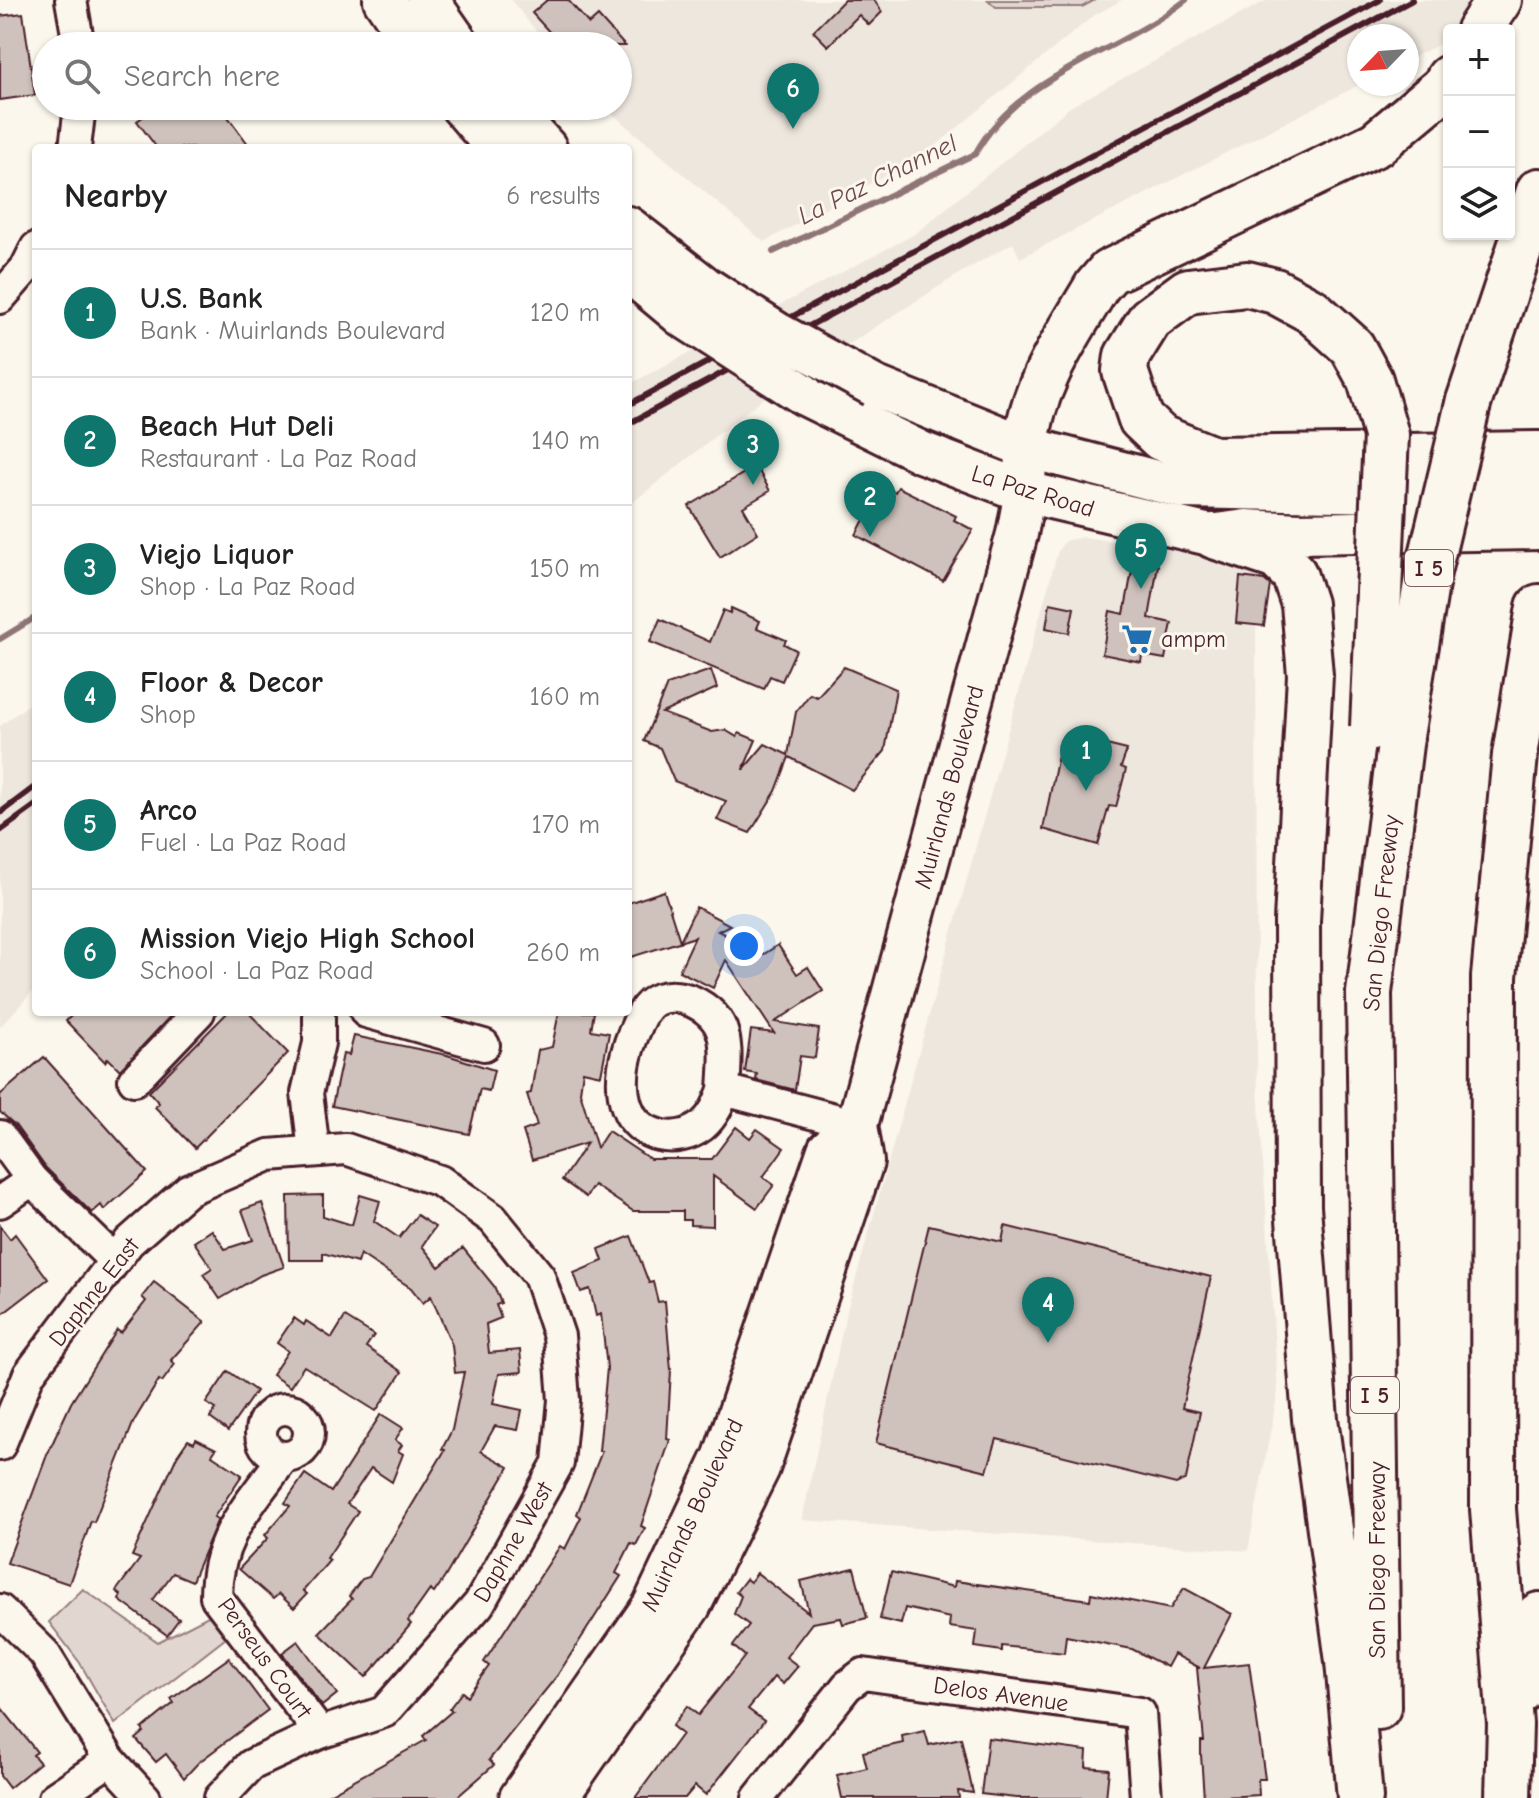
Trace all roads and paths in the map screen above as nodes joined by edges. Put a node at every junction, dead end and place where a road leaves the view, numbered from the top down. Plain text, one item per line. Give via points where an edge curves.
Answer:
1 (71, 0) edge
2 (384, 0) edge
3 (428, 0) edge
4 (1499, 0) edge
5 (1483, 24) edge
6 (77, 32) edge
7 (406, 32) edge
8 (450, 32) edge
9 (1443, 88) edge
10 (78, 120) edge
11 (473, 120) edge
12 (521, 120) edge
13 (75, 144) edge
14 (494, 144) edge
15 (542, 144) edge
16 (1539, 191) edge
17 (632, 232) edge
18 (32, 256) edge
19 (632, 273) edge
20 (0, 298) edge
21 (694, 302) junction
22 (1026, 447) junction
23 (1539, 454) edge
24 (1025, 492) junction
25 (1539, 495) edge
26 (1539, 529) edge
27 (1214, 536) junction
28 (1539, 607) edge
29 (1387, 731) junction
30 (195, 1016) edge
31 (319, 1016) edge
32 (380, 1016) edge
33 (484, 1045) dead end
34 (134, 1080) dead end
35 (724, 1090) junction
36 (857, 1125) junction
37 (0, 1136) edge
38 (314, 1151) junction
39 (32, 1180) junction
40 (0, 1202) edge
41 (493, 1219) joint
42 (114, 1260) junction
43 (0, 1445) edge
44 (284, 1457) dead end
45 (0, 1610) edge
46 (1539, 1615) edge
47 (1510, 1724) junction
48 (320, 1733) junction
49 (110, 1760) junction
50 (54, 1798) edge
51 (145, 1798) edge
52 (220, 1798) edge
53 (520, 1798) edge
54 (557, 1798) edge
55 (758, 1798) edge
56 (1146, 1798) edge
57 (1360, 1798) edge
58 (1379, 1798) edge
59 (1508, 1798) edge

1 - 6 street
2 - 7 main road
3 - 8 main road
4 - 5 highway
9 - 22 highway via 1376,144 1109,272 1039,386
10 - 13 street
11 - 14 main road
12 - 15 main road
16 - 29 highway, I 5, bridge via 1468,404
17 - 21 main road, La Paz Road
18 - 20 street
19 - 21 main road, La Paz Road
21 - 22 main road, La Paz Road, bridge via 777,333 874,386
21 - 24 main road, La Paz Road, bridge via 803,394 923,453
22 - 24 main road, Muirlands Boulevard
22 - 25 main road, La Paz Road via 1183,488
23 - 29 highway, bridge via 1213,459 1161,438 1141,419 1125,371 1127,356 1150,319 1188,291 1247,284 1275,291 1312,311 1352,347 1370,380 1386,435
24 - 27 main road, La Paz Road
24 - 36 main road, Muirlands Boulevard
26 - 27 main road, La Paz Road via 1246,530
27 - 57 highway via 1277,557 1294,574 1304,604 1310,675 1297,921 1298,1207 1315,1419 1348,1661
28 - 47 highway via 1515,755 1494,977 1493,1509
29 - 58 highway, San Diego Freeway / I 5 via 1369,993
30 - 34 street
31 - 38 street via 319,1043 307,1093
32 - 33 street
35 - 35 street via 725,1046 718,1023 681,996 660,998 646,1008 626,1052 623,1087 637,1124 670,1138 688,1135 715,1113
35 - 36 street
36 - 53 main road, Muirlands Boulevard via 828,1150 724,1456 653,1606
36 - 54 main road, Muirlands Boulevard via 863,1162 759,1468 690,1606
37 - 39 street
38 - 41 street, Daphne East via 346,1149 440,1181
38 - 42 street, Daphne East via 269,1155 188,1190
39 - 40 street
39 - 42 street
41 - 48 street, Daphne West via 539,1276 559,1336 564,1400 558,1463 479,1604 395,1700 384,1712
42 - 43 street, Daphne East via 29,1374
44 - 48 street, Perseus Court via 233,1528 220,1555 216,1597
45 - 49 street via 44,1653
46 - 47 highway
47 - 59 highway
48 - 52 street, Daphne West via 251,1765
49 - 50 street
49 - 51 street
55 - 56 street, Delos Avenue via 847,1686 863,1674 1140,1713

